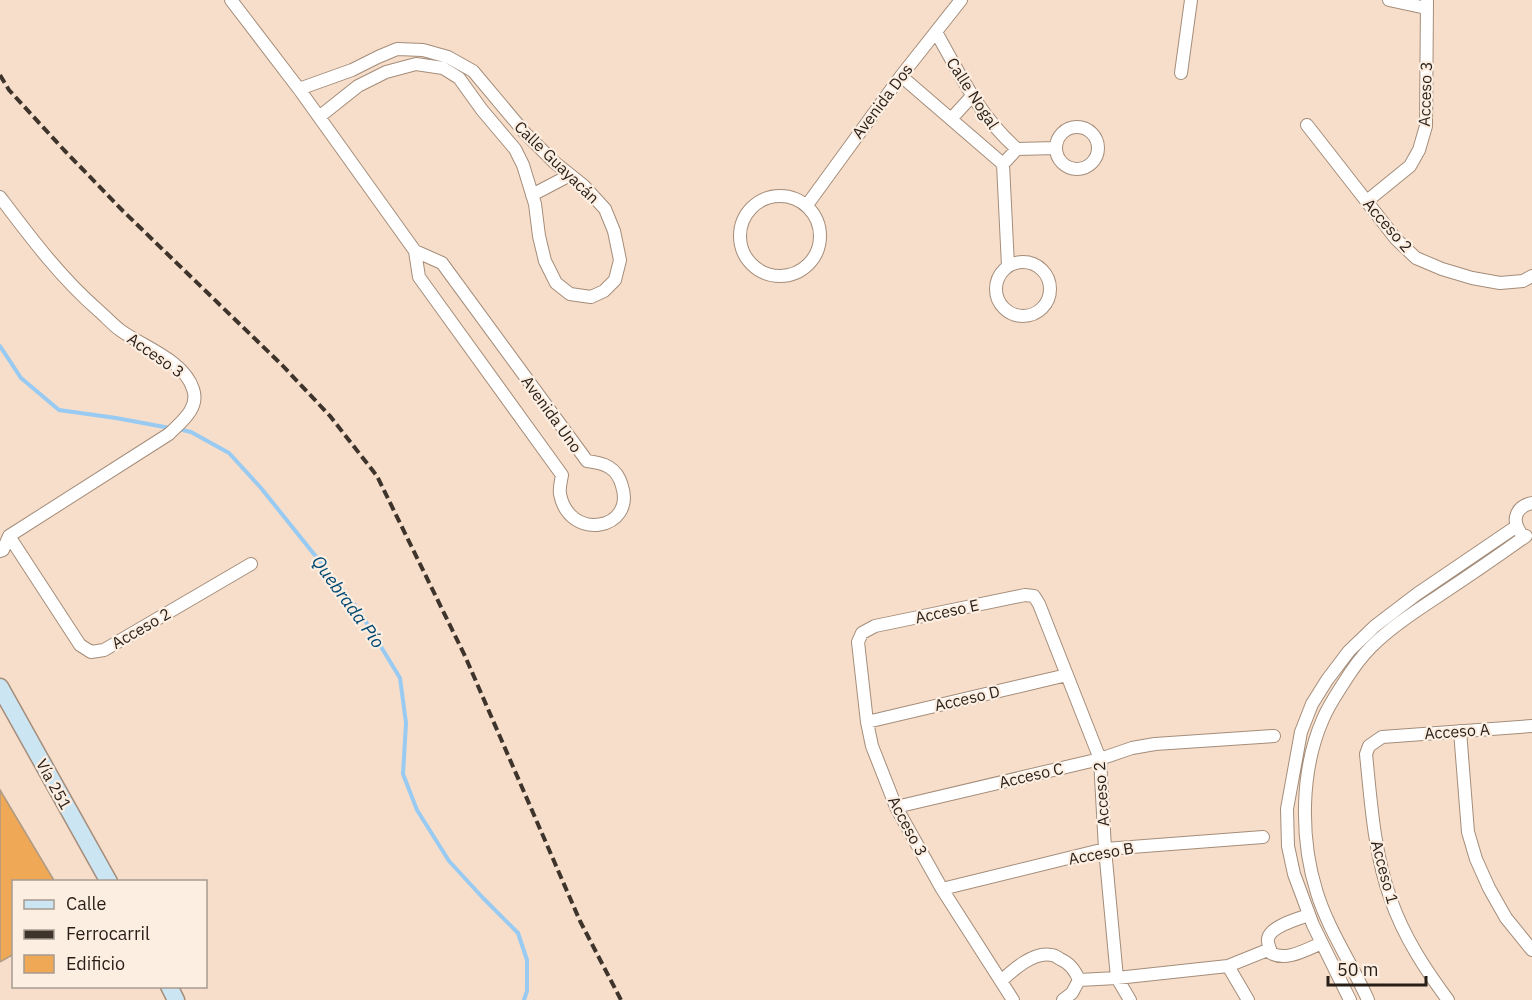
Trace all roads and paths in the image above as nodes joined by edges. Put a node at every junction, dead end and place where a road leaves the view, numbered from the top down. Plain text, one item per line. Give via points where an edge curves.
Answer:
1 (231, 0) edge
2 (961, 0) edge
3 (1191, 0) edge
4 (1389, 0) edge
5 (1427, 4) edge
6 (936, 32) junction
7 (378, 57) junction
8 (386, 72) junction
9 (1181, 73) dead end
10 (901, 76) junction
11 (299, 88) junction
12 (972, 96) junction
13 (497, 100) junction
14 (482, 110) junction
15 (320, 117) junction
16 (951, 119) junction
17 (1307, 125) dead end
18 (1056, 148) dead end
19 (1017, 149) junction
20 (1003, 164) junction
21 (570, 174) junction
22 (532, 195) junction
23 (0, 197) edge
24 (1367, 201) junction
25 (807, 205) junction
26 (416, 251) junction
27 (1008, 266) junction
28 (1532, 276) edge
29 (1532, 502) edge
30 (1517, 526) junction
31 (4, 535) edge
32 (1529, 537) edge
33 (0, 551) edge
34 (251, 564) dead end
35 (1034, 596) joint
36 (862, 633) joint
37 (1067, 675) junction
38 (0, 687) edge
39 (867, 722) junction
40 (1532, 726) edge
41 (1460, 731) junction
42 (1274, 736) dead end
43 (1382, 737) joint
44 (1100, 759) junction
45 (896, 807) junction
46 (1263, 837) dead end
47 (1105, 849) junction
48 (108, 880) edge
49 (942, 889) junction
50 (1309, 915) junction
51 (1322, 943) junction
52 (1270, 949) junction
53 (1532, 950) edge
54 (1228, 966) junction
55 (1117, 978) junction
56 (1079, 980) junction
57 (1001, 981) junction
58 (1013, 1000) edge
59 (1063, 1000) edge
60 (1130, 1000) edge
61 (1248, 1000) edge
62 (1350, 1000) edge
63 (1368, 1000) edge
64 (1448, 1000) edge

1 - 11 street, Avenida Uno
2 - 6 street, Avenida Dos
3 - 9 street
4 - 5 street
5 - 24 street, Acceso 3 via 1426,126 1419,150 1410,166
6 - 10 street, Avenida Dos
6 - 12 street, Calle Nogal
7 - 8 street
7 - 11 street, Calle Guayacán
7 - 13 street, Calle Guayacán via 397,50 423,50 448,57 473,71
8 - 14 street, Calle Guayacán via 416,64 443,68 459,78
8 - 15 street, Calle Guayacán via 358,86
10 - 16 street, Calle Nogal
10 - 25 street, Avenida Dos
11 - 15 street, Avenida Uno
12 - 16 street
12 - 19 street, Calle Nogal via 1002,136
13 - 14 street
13 - 21 street, Calle Guayacán via 525,133
14 - 22 street, Calle Guayacán via 515,149
15 - 26 street, Avenida Uno
16 - 20 street, Calle Nogal
17 - 24 street, Acceso 2
18 - 19 street
19 - 20 street
20 - 27 street
21 - 22 street
21 - 22 street, Calle Guayacán via 605,209 615,231 620,261 615,280 604,291 591,297 570,294 556,283 545,261
23 - 31 street, Acceso 3 via 76,291 119,329 179,367 195,392 188,416 169,434
24 - 28 street, Acceso 2 via 1416,258 1472,278 1500,283
25 - 25 street via 776,195 751,208 740,234 742,249 757,269 784,276 798,273 811,262 820,236 816,216
26 - 26 street, Avenida Uno via 419,277 562,475 560,492 565,508 574,519 587,525 609,522 624,504 625,494 614,470 587,461 442,263
27 - 27 street via 997,281 998,299 1003,307 1020,316 1043,307 1050,290 1044,272 1026,262
29 - 30 street via 1517,512
30 - 32 street
30 - 50 street via 1375,626 1349,651 1312,704 1301,732 1287,809 1288,846
31 - 33 street
31 - 34 street, Acceso 2 via 80,645 91,651 104,650
32 - 63 street via 1417,611 1370,648 1323,719 1314,746 1304,806 1308,852 1327,919
35 - 36 street, Acceso E via 875,626
35 - 37 street, Acceso 2
36 - 39 street, Acceso 3 via 858,642
37 - 39 street, Acceso D
37 - 44 street, Acceso 2
38 - 48 main road, Vía 251
39 - 45 street, Acceso 3 via 872,746
40 - 41 street, Acceso A
41 - 43 street, Acceso A
41 - 53 street via 1468,832 1476,859 1506,918
42 - 44 street, Acceso C via 1155,744
43 - 64 street, Acceso 1 via 1369,746 1366,754 1382,870 1405,934
44 - 45 street, Acceso C
44 - 47 street, Acceso 2
45 - 49 street, Acceso 3
46 - 47 street, Acceso B
47 - 49 street, Acceso B
47 - 55 street, Acceso 2
49 - 57 street, Acceso 3
50 - 51 street
50 - 52 street via 1275,928 1268,939
51 - 52 street via 1283,957
51 - 62 street
52 - 54 street
54 - 55 street
54 - 61 street
55 - 56 street
55 - 60 street, Acceso 2
56 - 57 street via 1076,970 1051,954 1026,962
56 - 59 street
57 - 58 street, Acceso 3

